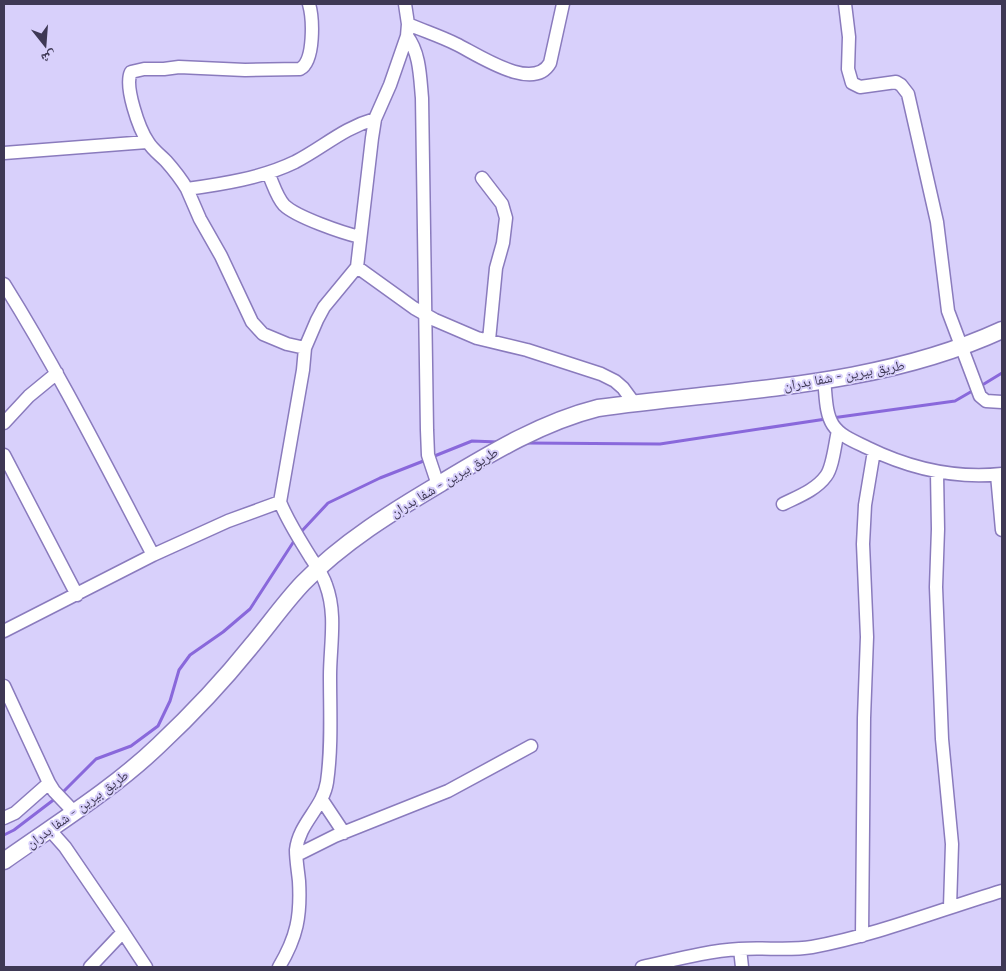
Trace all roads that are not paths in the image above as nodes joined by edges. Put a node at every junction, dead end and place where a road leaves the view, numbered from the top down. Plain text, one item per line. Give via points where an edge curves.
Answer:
1 (309, 4) edge
2 (405, 4) edge
3 (563, 4) edge
4 (845, 4) edge
5 (408, 30) junction
6 (376, 119) junction
7 (147, 142) junction
8 (4, 153) edge
9 (268, 173) junction
10 (482, 178) dead end
11 (187, 189) junction
12 (360, 236) junction
13 (357, 266) junction
14 (4, 284) edge
15 (426, 315) junction
16 (1002, 330) edge
17 (489, 340) junction
18 (962, 346) junction
19 (305, 348) junction
20 (57, 373) junction
21 (824, 380) junction
22 (1002, 402) edge
23 (634, 403) junction
24 (4, 423) edge
25 (838, 431) junction
26 (874, 451) junction
27 (4, 454) edge
28 (937, 473) junction
29 (999, 474) edge
30 (438, 485) junction
31 (280, 502) junction
32 (783, 504) dead end
33 (1002, 530) edge
34 (153, 555) junction
35 (318, 569) junction
36 (77, 595) junction
37 (4, 631) edge
38 (4, 686) edge
39 (531, 746) dead end
40 (54, 790) junction
41 (322, 800) junction
42 (74, 812) junction
43 (4, 818) edge
44 (49, 829) junction
45 (344, 833) junction
46 (297, 855) junction
47 (4, 861) edge
48 (1002, 891) edge
49 (950, 907) junction
50 (124, 932) junction
51 (862, 936) junction
52 (740, 948) junction
53 (90, 967) edge
54 (146, 967) edge
55 (278, 967) edge
56 (642, 967) edge
57 (742, 967) edge

1 - 7 street via 312,22 310,51 306,64 300,69 179,67 131,72 130,92
2 - 5 street
3 - 5 street via 550,63 541,73 533,75 497,65 456,44
4 - 18 street via 848,69 852,83 860,87 896,82 908,94 937,222 948,311
5 - 6 street
5 - 15 street via 417,57 422,98
6 - 9 street via 344,130 294,162
6 - 12 street
7 - 8 street
7 - 11 street
9 - 11 street
9 - 12 street via 279,198 289,209 342,232
10 - 17 street via 502,204 506,218 496,268
11 - 19 street via 255,326 263,334
12 - 13 street
13 - 15 street
13 - 19 street via 324,307
14 - 20 street
15 - 17 street via 466,334
15 - 30 street via 428,455
16 - 18 main road, طريق بيرين - شفا بدران
17 - 23 street via 601,374 623,388
18 - 21 main road, طريق بيرين - شفا بدران via 889,368
18 - 22 street via 980,396 986,401
19 - 31 street
20 - 24 street
20 - 34 street
21 - 23 main road, طريق بيرين - شفا بدران
21 - 25 street via 830,420
23 - 30 main road, طريق بيرين - شفا بدران via 572,414 477,461
25 - 26 street
25 - 32 street via 827,476
26 - 28 street via 895,461
26 - 51 street via 865,505 863,544 867,637
27 - 36 street
28 - 29 street
28 - 49 street via 936,587 942,739 952,844
29 - 33 street
30 - 35 main road, طريق بيرين - شفا بدران via 367,529
31 - 34 street
31 - 35 street
34 - 36 street
35 - 41 street via 327,587 332,632 329,759
35 - 42 main road, طريق بيرين - شفا بدران via 169,736 112,786
36 - 37 street
38 - 40 street
39 - 45 street via 448,790
40 - 42 street
40 - 43 street
41 - 45 street
41 - 46 street via 302,828
42 - 44 main road, طريق بيرين - شفا بدران
44 - 47 main road, طريق بيرين - شفا بدران
44 - 50 street
45 - 46 street
46 - 55 street via 298,928
48 - 49 street
49 - 51 street
50 - 53 street
50 - 54 street
51 - 52 street via 808,947
52 - 56 street
52 - 57 street

